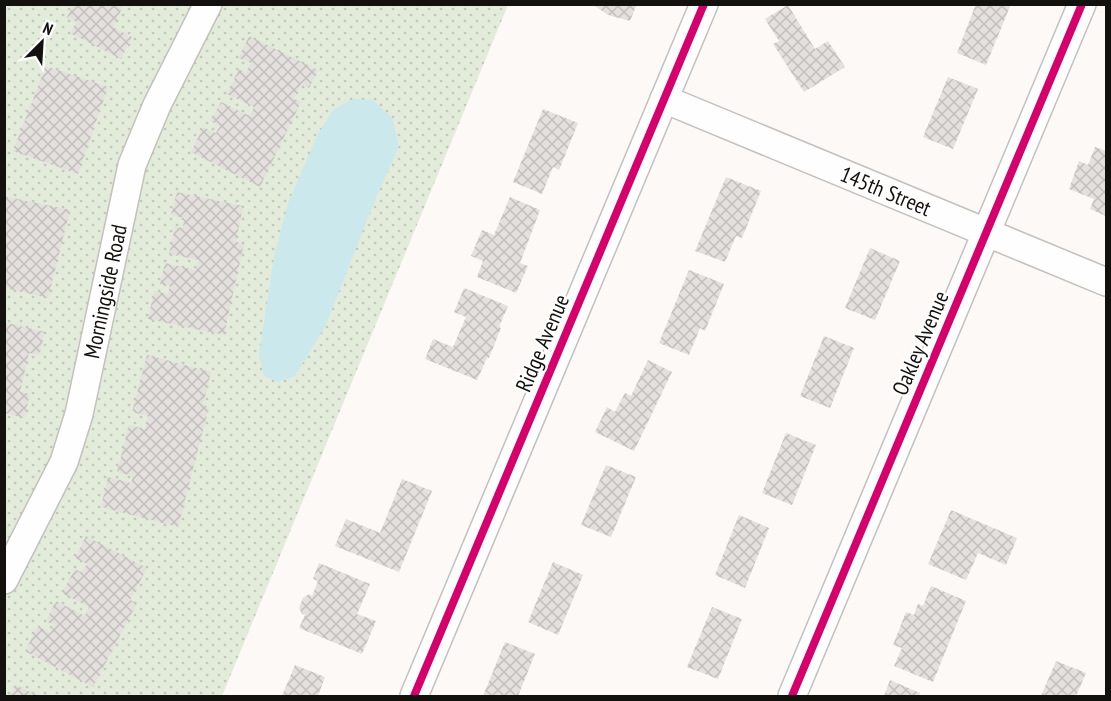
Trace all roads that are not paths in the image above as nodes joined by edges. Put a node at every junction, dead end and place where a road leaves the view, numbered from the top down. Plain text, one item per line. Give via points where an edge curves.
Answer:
1 (208, 4) edge
2 (704, 4) edge
3 (1082, 4) edge
4 (664, 99) junction
5 (986, 231) junction
6 (1107, 282) edge
7 (4, 580) edge
8 (414, 696) edge
9 (792, 696) edge

1 - 7 street, Morningside Road via 157,105 132,165 79,414 64,462
2 - 4 street, Ridge Avenue
3 - 5 street, Oakley Avenue
4 - 5 street, 145th Street
4 - 8 street, Ridge Avenue
5 - 6 street, 145th Street
5 - 9 street, Oakley Avenue

